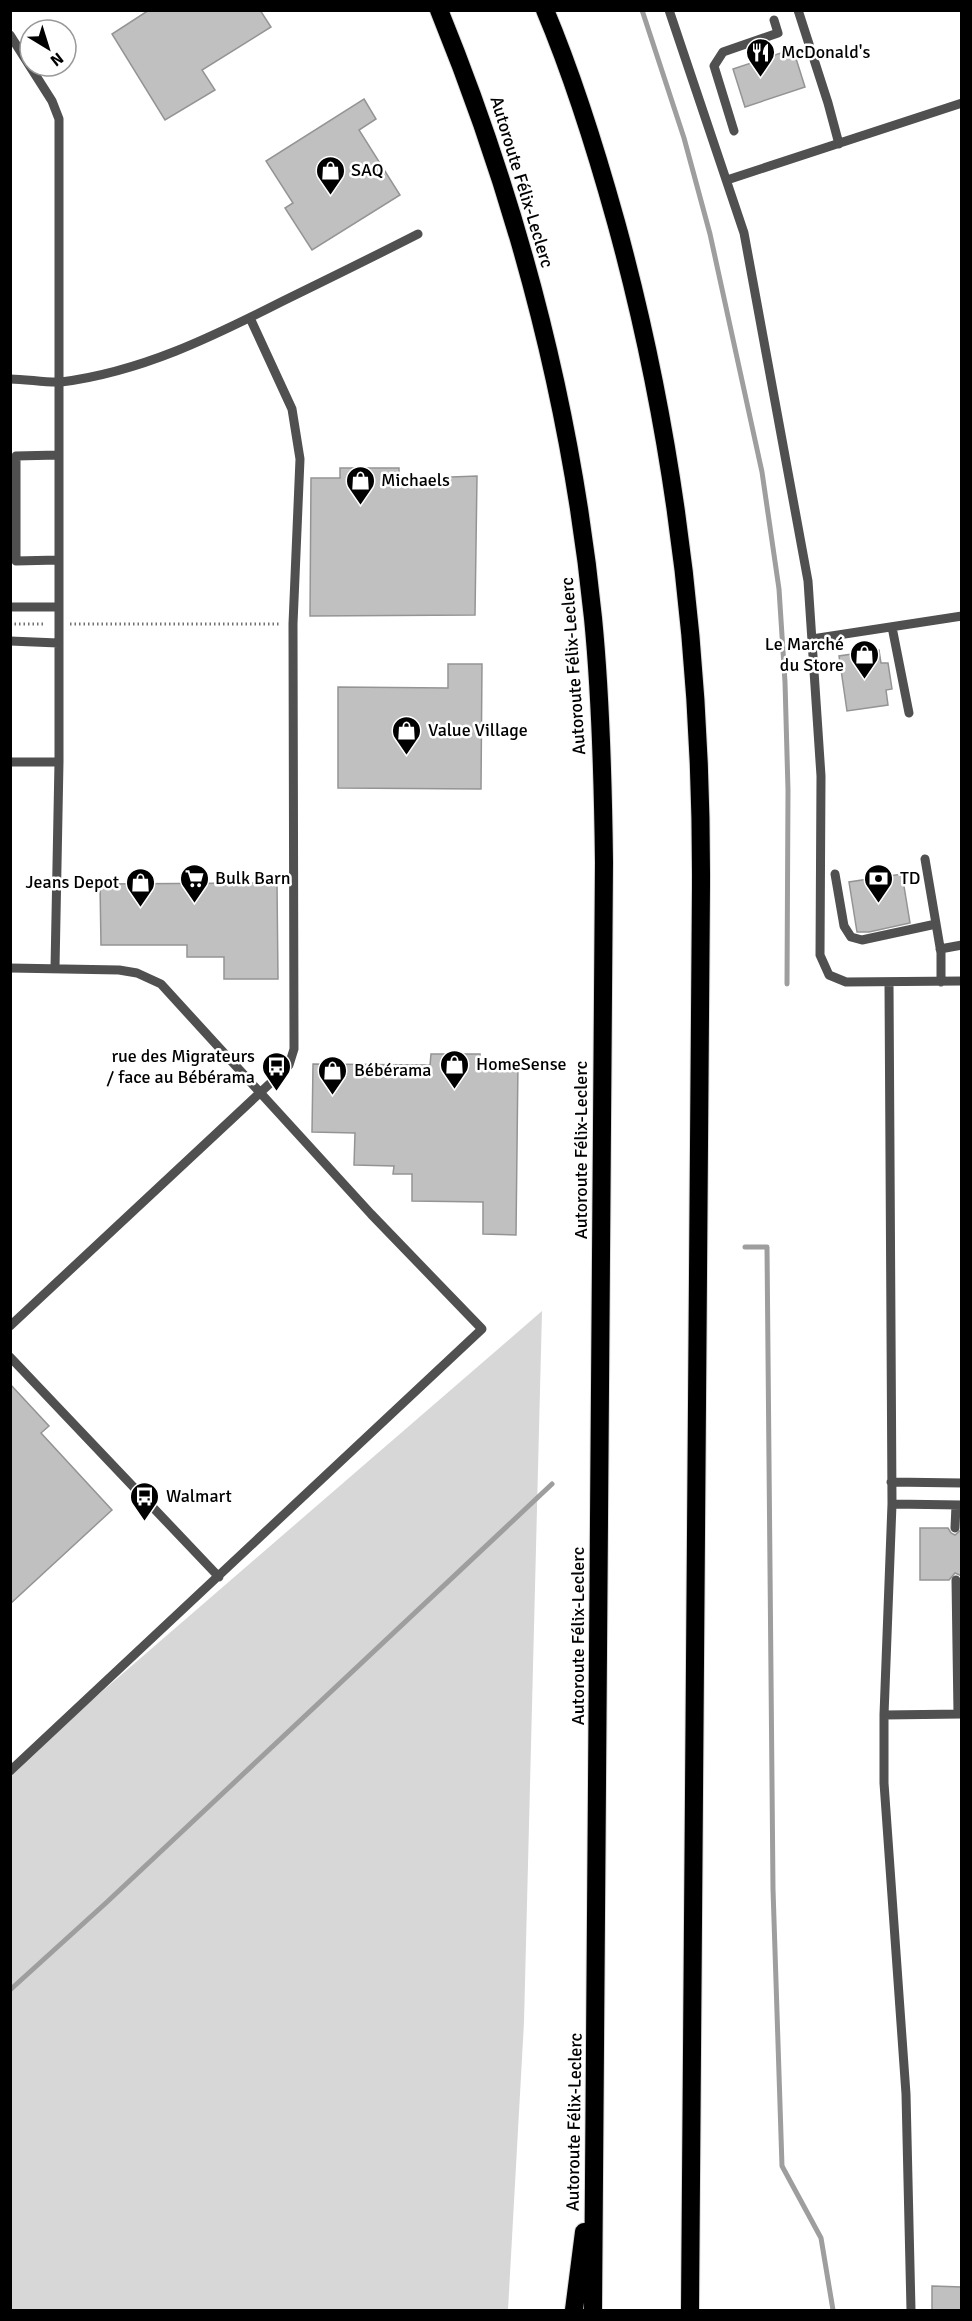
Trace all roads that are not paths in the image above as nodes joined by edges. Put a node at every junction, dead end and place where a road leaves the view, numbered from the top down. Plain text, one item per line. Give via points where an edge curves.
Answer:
1 (439, 10) edge
2 (545, 10) edge
3 (558, 10) edge
4 (669, 10) edge
5 (798, 10) edge
6 (774, 20) dead end
7 (10, 35) edge
8 (962, 104) edge
9 (734, 131) dead end
10 (839, 144) junction
11 (601, 169) junction
12 (727, 180) junction
13 (418, 234) dead end
14 (250, 318) junction
15 (10, 379) edge
16 (58, 382) junction
17 (14, 453) edge
18 (58, 455) junction
19 (13, 480) edge
20 (10, 492) edge
21 (58, 560) junction
22 (10, 607) edge
23 (58, 607) junction
24 (962, 616) edge
25 (892, 627) junction
26 (812, 639) junction
27 (10, 641) edge
28 (58, 642) junction
29 (909, 713) dead end
30 (10, 762) edge
31 (59, 762) junction
32 (925, 859) dead end
33 (835, 874) dead end
34 (936, 924) junction
35 (962, 945) edge
36 (940, 949) junction
37 (10, 968) edge
38 (56, 968) junction
39 (962, 981) edge
40 (941, 982) junction
41 (889, 983) junction
42 (260, 1093) junction
43 (10, 1326) edge
44 (10, 1357) edge
45 (891, 1482) junction
46 (962, 1483) edge
47 (892, 1504) junction
48 (959, 1505) edge
49 (955, 1528) dead end
50 (219, 1577) junction
51 (956, 1580) dead end
52 (960, 1714) edge
53 (884, 1715) junction
54 (10, 1771) edge
55 (595, 2159) junction
56 (691, 2306) edge
57 (574, 2310) edge
58 (593, 2310) edge
59 (911, 2310) edge

1 - 55 highway, Autoroute Félix-Leclerc via 494,156 545,338 583,541 598,688 604,862
2 - 11 highway
3 - 11 highway
4 - 12 lane
5 - 10 lane
6 - 9 lane via 778,33 723,52 714,66
7 - 16 lane via 52,101 59,119
8 - 10 lane
10 - 12 lane
11 - 56 highway via 638,305 667,447 690,616 699,739
12 - 26 lane via 744,233 795,505 808,580
13 - 14 lane
14 - 16 lane via 142,364
14 - 42 lane via 292,409 300,459 293,624 294,1049 289,1065
15 - 16 lane
16 - 18 lane
17 - 18 lane
17 - 19 lane
18 - 21 lane
19 - 20 lane
19 - 21 lane via 16,561
21 - 23 lane
22 - 23 lane
23 - 28 lane
24 - 25 lane
25 - 26 lane
25 - 29 lane
26 - 41 lane via 821,776 820,955 829,975 846,982
27 - 28 lane
28 - 31 lane
30 - 31 lane
31 - 38 lane
32 - 34 lane
33 - 34 lane via 844,926 851,937 862,940
34 - 36 lane
35 - 36 lane
36 - 40 lane
37 - 38 lane
38 - 42 lane via 137,972 161,984
39 - 40 lane
40 - 41 lane
41 - 45 lane
42 - 43 lane
42 - 50 lane via 482,1329
44 - 50 lane
45 - 46 lane
45 - 47 lane
47 - 48 lane
47 - 53 lane
48 - 49 lane
50 - 54 lane
51 - 52 lane
52 - 53 lane
53 - 59 lane via 884,1792 906,2094
55 - 57 highway
55 - 58 highway, Autoroute Félix-Leclerc

